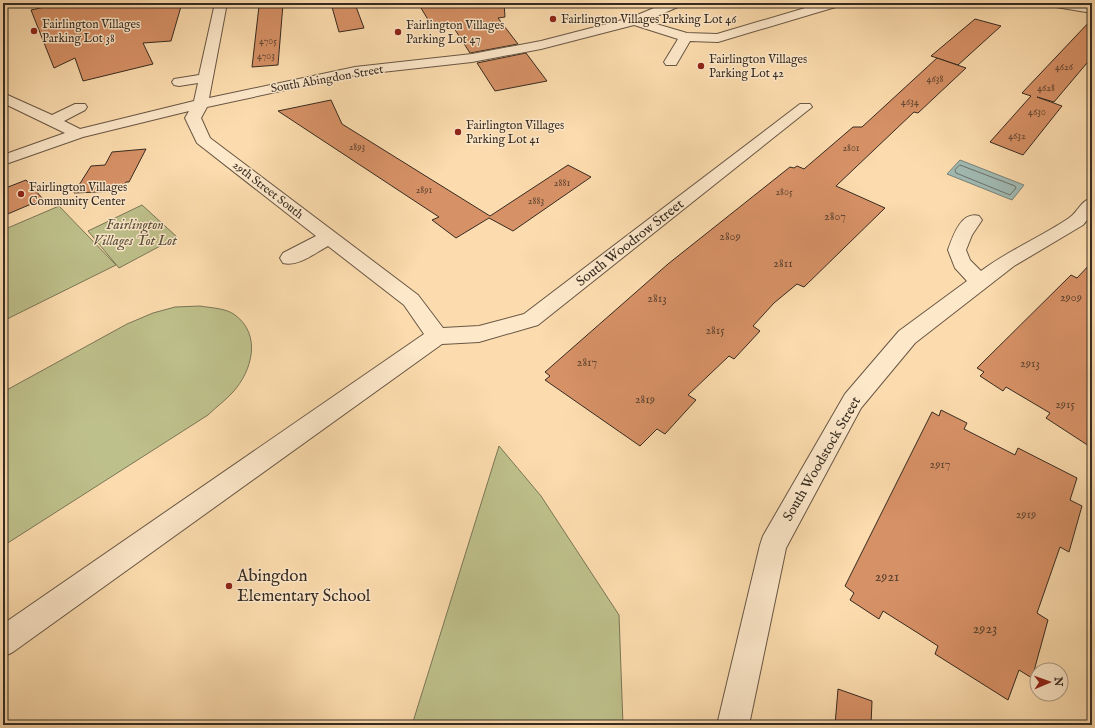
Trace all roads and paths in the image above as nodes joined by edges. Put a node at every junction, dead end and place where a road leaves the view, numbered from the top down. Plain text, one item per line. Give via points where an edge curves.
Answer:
1 (221, 3) edge
2 (676, 3) edge
3 (835, 3) edge
4 (1050, 5) edge
5 (1092, 8) edge
6 (586, 20) dead end
7 (634, 21) junction
8 (601, 30) junction
9 (531, 34) dead end
10 (686, 38) junction
11 (540, 45) junction
12 (671, 62) dead end
13 (205, 78) junction
14 (179, 82) dead end
15 (4, 98) edge
16 (201, 104) junction
17 (80, 107) dead end
18 (805, 107) dead end
19 (52, 121) junction
20 (78, 134) junction
21 (3, 160) edge
22 (1092, 203) edge
23 (973, 220) dead end
24 (330, 237) junction
25 (290, 258) dead end
26 (980, 282) junction
27 (437, 336) junction
28 (3, 642) edge
29 (733, 725) edge

1 - 13 street, 29th Street South
2 - 7 street, South Abingdon Street
3 - 10 street via 718,38
4 - 5 street
6 - 8 street
7 - 8 street, South Abingdon Street
7 - 10 street
8 - 11 street, South Abingdon Street
9 - 11 street
10 - 12 street
11 - 16 street, South Abingdon Street via 472,58 419,58 379,75 355,71
13 - 14 street
13 - 16 street, 29th Street South
15 - 19 street
16 - 20 street, South Abingdon Street
16 - 24 street, 29th Street South via 194,118 203,140
17 - 19 street
18 - 27 street, South Woodrow Street via 531,320 479,334
19 - 20 street
20 - 21 street, South Abingdon Street
22 - 26 street, South Woodstock Street via 1077,221 1007,261
23 - 26 street via 963,234 957,250 962,262
24 - 25 street
24 - 27 street, 29th Street South via 411,300
26 - 29 street, South Woodstock Street via 907,336 853,401 773,545
27 - 28 street

